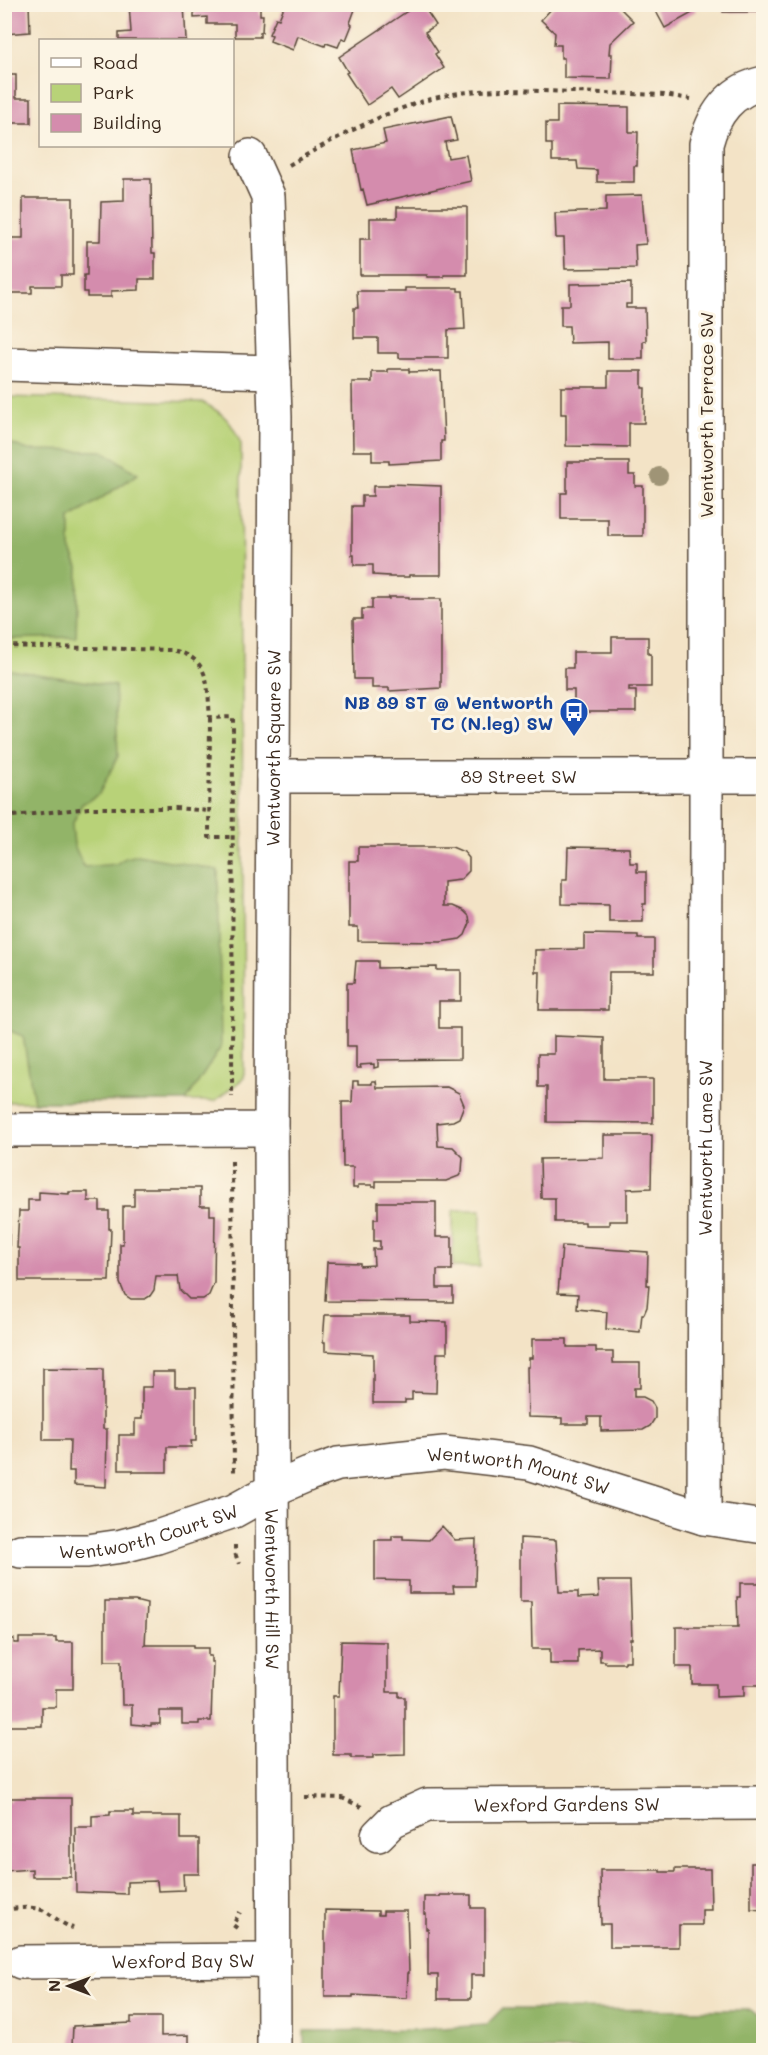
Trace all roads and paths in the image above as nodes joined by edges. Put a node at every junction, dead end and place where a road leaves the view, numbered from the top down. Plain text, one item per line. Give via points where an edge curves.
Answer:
1 (764, 83) edge
2 (725, 104) junction
3 (257, 169) joint
4 (4, 364) edge
5 (274, 372) junction
6 (4, 646) edge
7 (210, 718) junction
8 (273, 776) junction
9 (706, 776) junction
10 (764, 776) edge
11 (210, 811) junction
12 (4, 817) edge
13 (271, 1129) junction
14 (4, 1130) edge
15 (272, 1490) junction
16 (704, 1518) junction
17 (764, 1527) edge
18 (21, 1551) dead end
19 (274, 1797) junction
20 (764, 1803) edge
21 (385, 1828) joint
22 (273, 1960) junction
23 (21, 1962) dead end
24 (274, 2050) edge

1 - 2 street, Wentworth Terrace SW via 744,90
2 - 3 path via 664,95 512,90 446,95
2 - 9 street, Wentworth Terrace SW via 706,144
3 - 5 street, Wentworth Square SW via 267,196
4 - 5 street
5 - 8 street, Wentworth Square SW
6 - 7 path via 183,652 199,662 204,672
7 - 11 path
7 - 11 path via 233,717 232,837 209,837
8 - 9 street, 89 Street SW
8 - 13 street, Wentworth Square SW
9 - 10 street, 89 Street SW
9 - 16 street, Wentworth Lane SW
11 - 12 path via 89,808
13 - 14 street
13 - 15 street, Wentworth Hill SW
15 - 16 street, Wentworth Mount SW via 338,1464 444,1453 529,1463
15 - 18 street, Wentworth Court SW via 234,1511 122,1546 87,1551
15 - 19 street, Wentworth Hill SW
16 - 17 street, Wentworth Mount SW
19 - 21 path via 342,1798
19 - 22 street, Wentworth Hill SW
20 - 21 street, Wexford Gardens SW via 427,1805
22 - 23 street, Wexford Bay SW
22 - 24 street, Wentworth Hill SW

